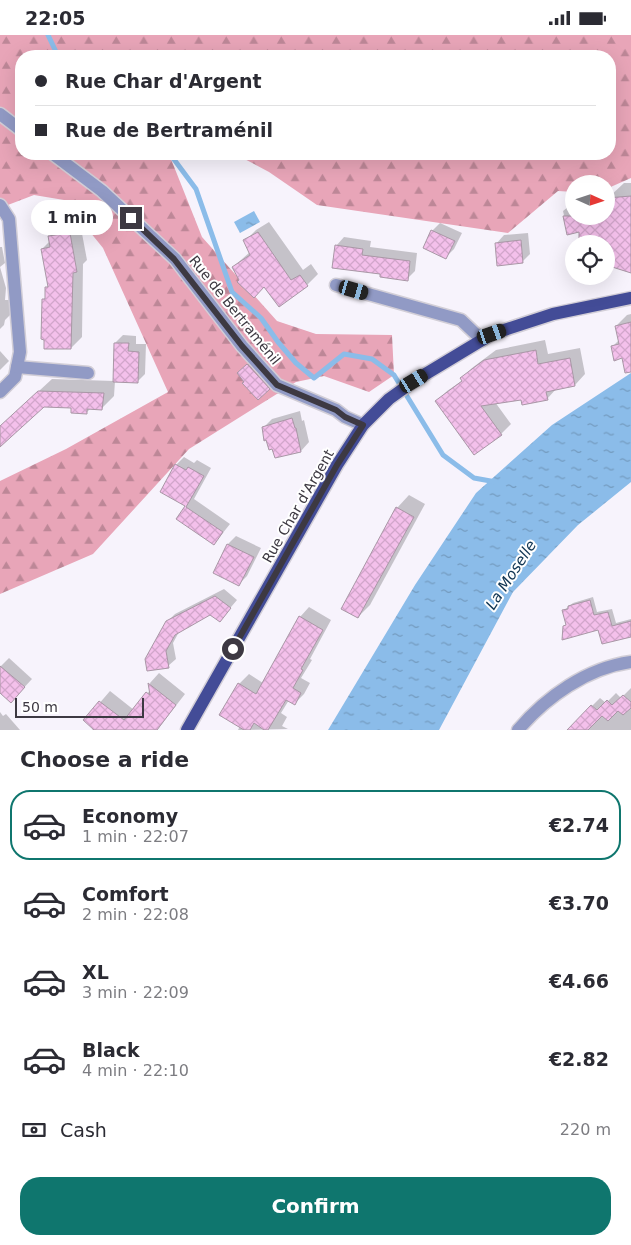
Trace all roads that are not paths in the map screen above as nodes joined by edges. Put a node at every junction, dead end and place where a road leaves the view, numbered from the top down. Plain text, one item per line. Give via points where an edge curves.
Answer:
1 (0, 114) edge
2 (15, 125) edge
3 (61, 160) edge
4 (0, 205) edge
5 (336, 285) dead end
6 (631, 298) edge
7 (482, 340) junction
8 (17, 367) junction
9 (88, 373) dead end
10 (0, 392) edge
11 (363, 425) junction
12 (631, 662) edge
13 (187, 730) edge
14 (518, 730) edge

1 - 2 street
3 - 11 street, Rue de Bertraménil via 102,191 174,259 277,385
4 - 8 street via 9,219 20,352
5 - 7 street via 461,320
6 - 7 main road, Rue Char d'Argent via 553,314
7 - 11 main road, Rue Char d'Argent via 414,381 389,399
8 - 9 street
8 - 10 street via 15,377
11 - 13 main road, Rue Char d'Argent via 337,465
12 - 14 street via 595,672 564,688

